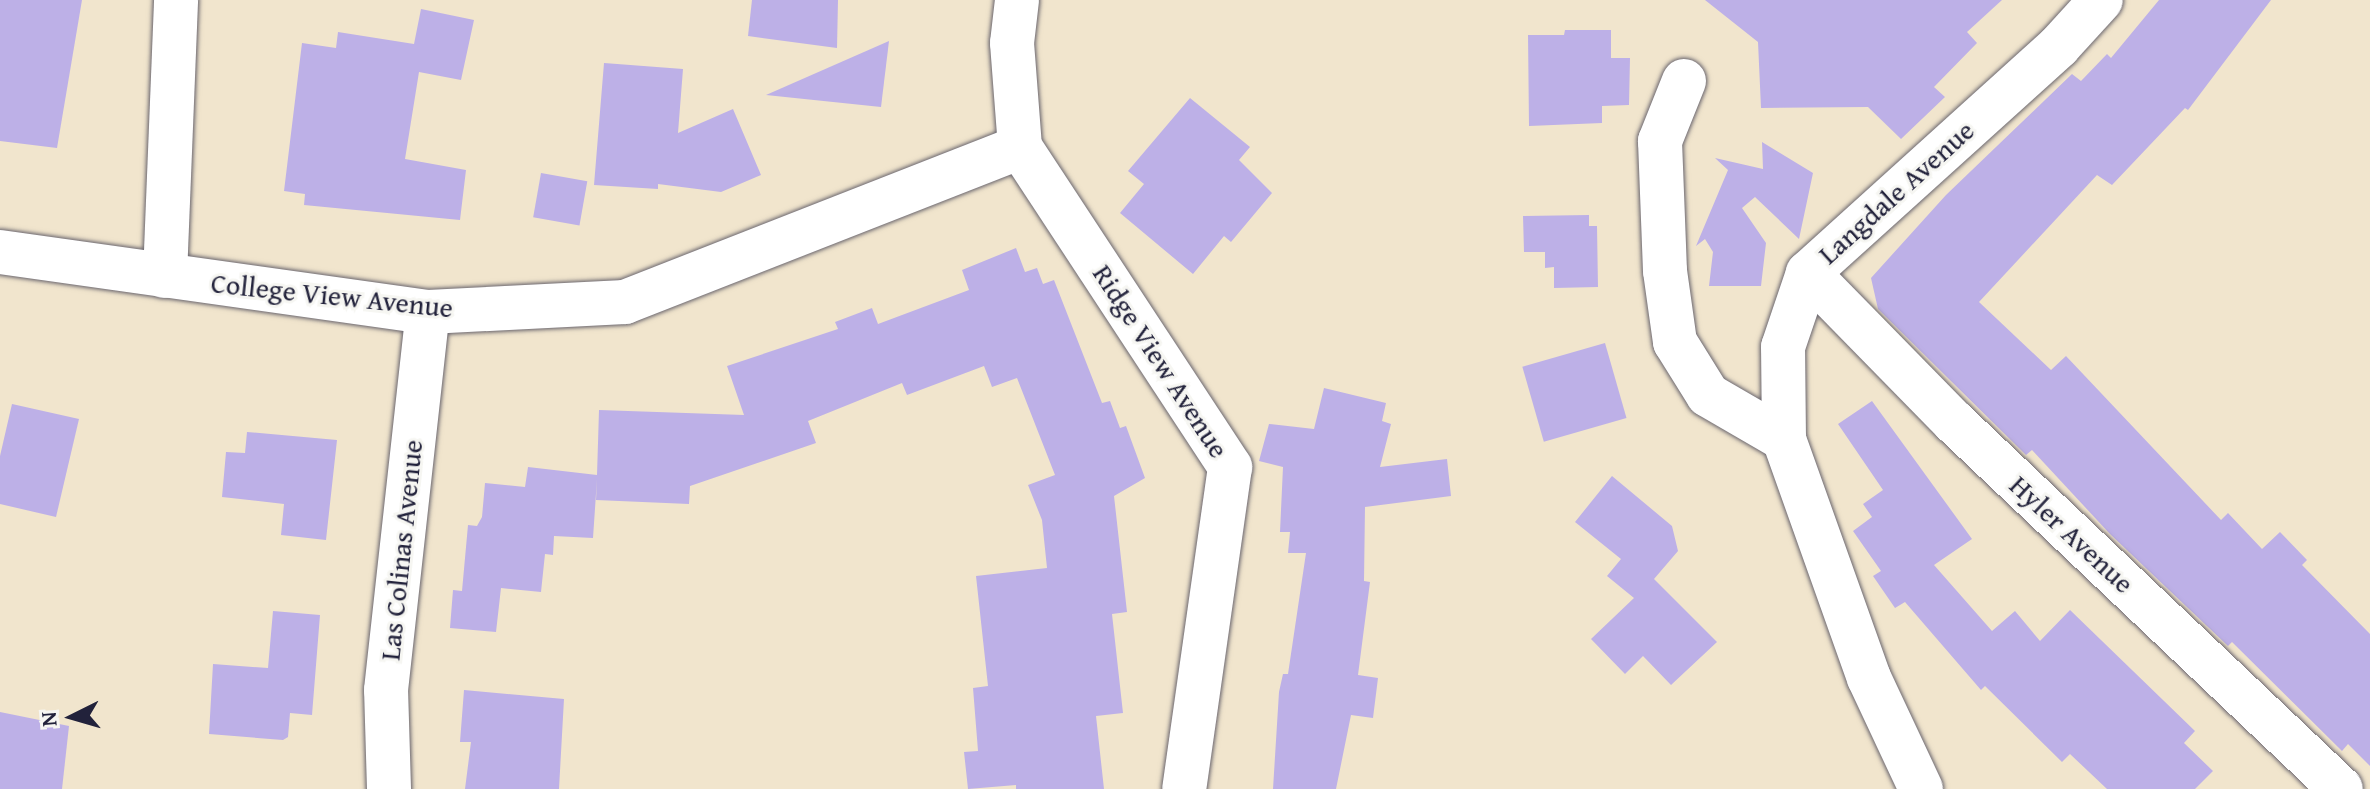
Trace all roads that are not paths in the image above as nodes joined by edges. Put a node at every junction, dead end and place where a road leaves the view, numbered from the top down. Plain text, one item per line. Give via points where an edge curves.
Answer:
1 (176, 0) edge
2 (1017, 0) edge
3 (2101, 0) edge
4 (1684, 81) dead end
5 (1020, 147) junction
6 (0, 252) edge
7 (1808, 273) junction
8 (165, 276) junction
9 (428, 312) junction
10 (1784, 439) junction
11 (389, 789) edge
12 (1184, 789) edge
13 (1921, 789) edge
14 (2341, 789) edge

1 - 8 street
2 - 5 street, Ridge View Avenue via 1012,43
3 - 7 street, Langdale Avenue via 2059,46
4 - 10 street via 1660,141 1665,271 1675,342 1708,395
5 - 9 street, College View Avenue via 625,302
5 - 12 street, Ridge View Avenue via 1230,467
6 - 8 street, College View Avenue
7 - 10 street, Langdale Avenue via 1783,347
7 - 14 street, Hyler Avenue via 1954,422
8 - 9 street, College View Avenue
9 - 11 street, Las Colinas Avenue via 386,690
10 - 13 street, Langdale Avenue via 1869,678

